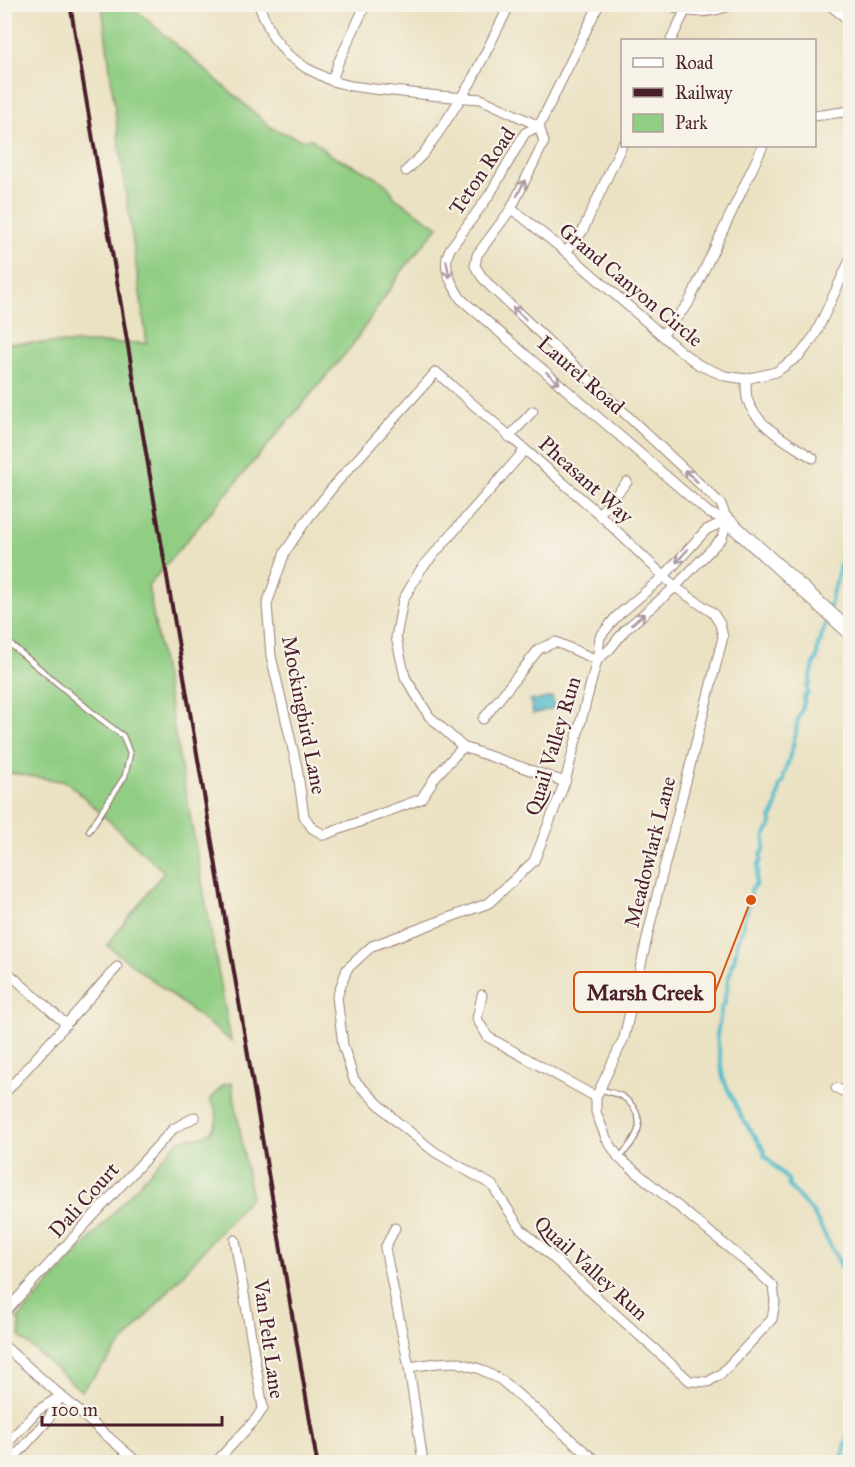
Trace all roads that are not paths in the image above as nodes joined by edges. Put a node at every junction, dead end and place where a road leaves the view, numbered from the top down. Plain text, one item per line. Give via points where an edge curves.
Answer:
1 (258, 4) edge
2 (366, 4) edge
3 (510, 4) edge
4 (599, 4) edge
5 (669, 4) edge
6 (735, 4) edge
7 (828, 4) edge
8 (685, 11) junction
9 (850, 21) edge
10 (671, 39) edge
11 (332, 81) junction
12 (460, 97) junction
13 (850, 111) edge
14 (816, 116) edge
15 (540, 126) junction
16 (621, 147) edge
17 (763, 147) edge
18 (406, 171) dead end
19 (511, 209) junction
20 (457, 240) joint
21 (566, 252) junction
22 (477, 255) joint
23 (850, 260) edge
24 (662, 335) junction
25 (436, 372) joint
26 (746, 379) junction
27 (533, 411) dead end
28 (509, 437) junction
29 (525, 450) junction
30 (813, 458) dead end
31 (627, 482) dead end
32 (599, 514) junction
33 (727, 520) junction
34 (664, 576) junction
35 (675, 587) junction
36 (713, 613) joint
37 (850, 632) edge
38 (4, 639) edge
39 (597, 660) junction
40 (483, 719) dead end
41 (463, 747) junction
42 (565, 782) junction
43 (89, 831) dead end
44 (117, 968) dead end
45 (4, 969) edge
46 (482, 995) dead end
47 (66, 1024) junction
48 (836, 1088) dead end
49 (598, 1093) junction
50 (4, 1094) edge
51 (850, 1094) edge
52 (195, 1118) dead end
53 (619, 1158) junction
54 (395, 1228) dead end
55 (235, 1240) dead end
56 (4, 1313) edge
57 (4, 1346) edge
58 (409, 1367) junction
59 (61, 1395) junction
60 (4, 1447) edge
61 (10, 1462) edge
62 (137, 1462) edge
63 (216, 1462) edge
64 (423, 1462) edge
65 (597, 1462) edge

1 - 11 street via 273,38 288,55
2 - 11 street
3 - 12 street
4 - 15 street, Teton Road
5 - 8 street
6 - 8 street via 714,12
7 - 9 street
8 - 10 street
11 - 12 street
12 - 15 street via 481,99
12 - 18 street via 423,154
13 - 14 street
19 -> 15 street, Teton Road via 544,142
15 - 20 street, Teton Road via 525,134
16 - 21 street via 582,232
17 - 24 street via 688,304
19 - 21 street, Grand Canyon Circle
19 - 22 street, Teton Road
20 -> 33 street, Laurel Road via 446,257 446,267 461,299 709,513
21 - 24 street, Grand Canyon Circle
33 -> 22 street, Laurel Road via 721,504 482,277 475,266
23 - 26 street, Grand Canyon Circle via 815,335 800,355 777,372
24 - 26 street, Grand Canyon Circle via 699,365 725,376
25 - 28 street, Pheasant Way
25 - 41 street, Mockingbird Lane via 306,521 285,552 267,604 271,656 297,767 304,816 312,828 324,835 420,799
26 - 30 street via 747,398 753,411 778,436
27 - 28 street
28 - 29 street, Pheasant Way
29 - 32 street, Pheasant Way
29 - 41 street via 421,569 403,600 396,638 405,677 429,716
31 - 32 street
32 - 34 street, Pheasant Way
33 -> 34 street, Quail Valley Run via 706,530
33 - 35 street, Quail Valley Run via 722,538
33 - 37 street, Laurel Road
34 - 35 street, Pheasant Way
34 - 39 street, Quail Valley Run via 616,617 600,637
35 - 36 street, Pheasant Way
39 -> 35 street, Quail Valley Run
36 - 49 street, Meadowlark Lane via 723,638 624,1038
38 - 43 lane via 123,736 130,754 124,776
39 - 40 street via 556,642 539,649
39 - 42 street, Quail Valley Run
41 - 42 street
42 - 53 street, Quail Valley Run via 534,861 489,903 372,946 347,969 337,997 343,1045 354,1080 396,1122 435,1152 492,1185 520,1228 690,1381 708,1382 721,1374 772,1319 773,1286
44 - 47 street
45 - 47 street
46 - 49 street via 477,1019 488,1037
47 - 50 street
48 - 51 street
49 - 53 street, Quail Valley Run via 596,1113
49 - 53 lane via 622,1096 635,1108 639,1119 633,1141
52 - 56 street, Dali Court via 173,1129
54 - 58 street via 385,1248
55 - 63 street, Van Pelt Lane via 263,1408
57 - 59 street
58 - 64 street
58 - 65 street via 456,1362 480,1369 501,1380
59 - 60 street via 37,1411
59 - 61 street via 48,1420
59 - 62 street

